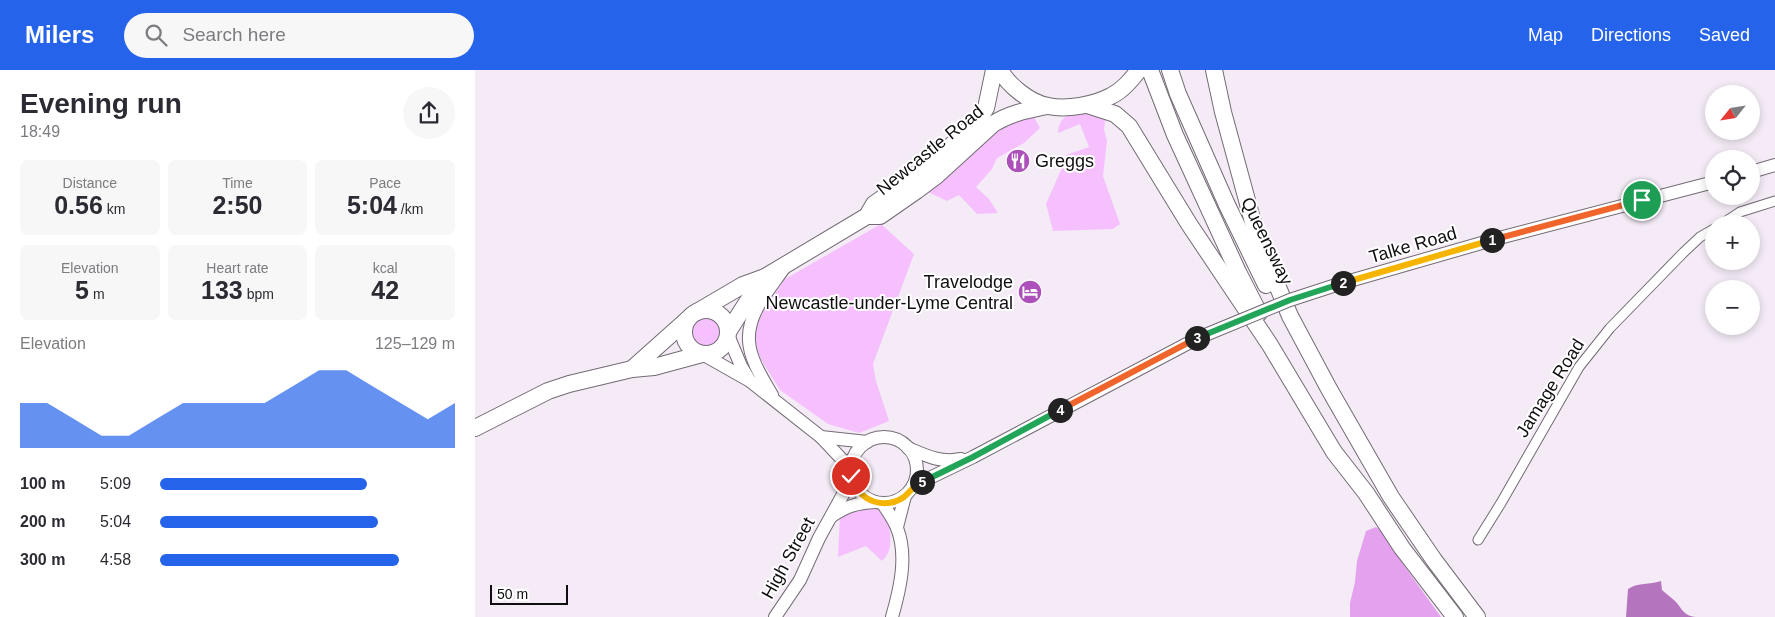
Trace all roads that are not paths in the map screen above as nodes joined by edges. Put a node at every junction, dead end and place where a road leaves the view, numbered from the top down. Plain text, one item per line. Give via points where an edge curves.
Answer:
1 (995, 70) edge
2 (1000, 70) edge
3 (1170, 70) edge
4 (1214, 70) edge
5 (1142, 72) edge
6 (1087, 105) junction
7 (1047, 106) junction
8 (1775, 165) edge
9 (1760, 169) edge
10 (1705, 184) edge
11 (1775, 201) edge
12 (1736, 215) edge
13 (867, 216) junction
14 (1705, 235) edge
15 (787, 263) junction
16 (765, 277) junction
17 (692, 315) junction
18 (728, 334) junction
19 (703, 354) junction
20 (632, 368) junction
21 (750, 381) junction
22 (774, 400) junction
23 (475, 428) edge
24 (821, 437) junction
25 (867, 442) junction
26 (909, 448) junction
27 (973, 457) junction
28 (851, 472) junction
29 (909, 491) junction
30 (1366, 494) junction
31 (1391, 497) junction
32 (879, 503) junction
33 (832, 516) junction
34 (897, 527) junction
35 (1478, 540) dead end
36 (775, 617) edge
37 (892, 617) edge
38 (1455, 617) edge
39 (1477, 617) edge

1 - 13 highway, Newcastle Road via 986,108 979,119 935,161 873,204
2 - 7 highway via 1012,86
3 - 31 highway, Queensway via 1227,204 1298,346 1356,445
4 - 31 highway via 1257,237 1269,267 1290,316
5 - 6 highway via 1113,95
5 - 30 highway via 1175,134 1238,272 1298,383
6 - 7 highway, Newcastle Road
6 - 30 highway via 1115,114 1129,126 1189,224 1270,345 1334,452
7 - 13 highway, Newcastle Road via 1024,111 993,124 916,191 880,216
8 - 9 street
10 - 27 street, Talke Road, bridge via 1499,238 1290,300 1198,338
11 - 12 street
13 - 15 highway, Newcastle Road
14 - 35 street, Jamage Road via 1610,328 1579,366
15 - 16 highway, Newcastle Road
15 - 22 street via 755,312 749,342 755,363
16 - 17 highway, Newcastle Road via 743,285
16 - 18 highway, Newcastle Road
17 - 18 highway via 709,310 716,313 725,321
17 - 19 highway via 683,331 685,340 689,348
17 - 20 highway, Newcastle Road
18 - 19 highway via 718,351
18 - 21 street
19 - 20 highway, Newcastle Road via 653,367
19 - 21 street
20 - 23 highway, Newcastle Road via 548,391
21 - 22 street
22 - 24 street
24 - 25 street
24 - 28 street
25 - 26 street via 889,437
25 - 28 street via 857,450
26 - 27 street, Talke Road via 949,462
26 - 29 street via 917,463 917,473
27 - 29 street, Talke Road
28 - 32 street via 857,490
28 - 33 street, High Street
29 - 32 street via 893,502
29 - 34 street
30 - 38 highway
31 - 39 highway
32 - 33 street, High Street via 858,502
32 - 34 street
33 - 36 street, High Street via 801,580
34 - 37 street via 901,544 901,575

